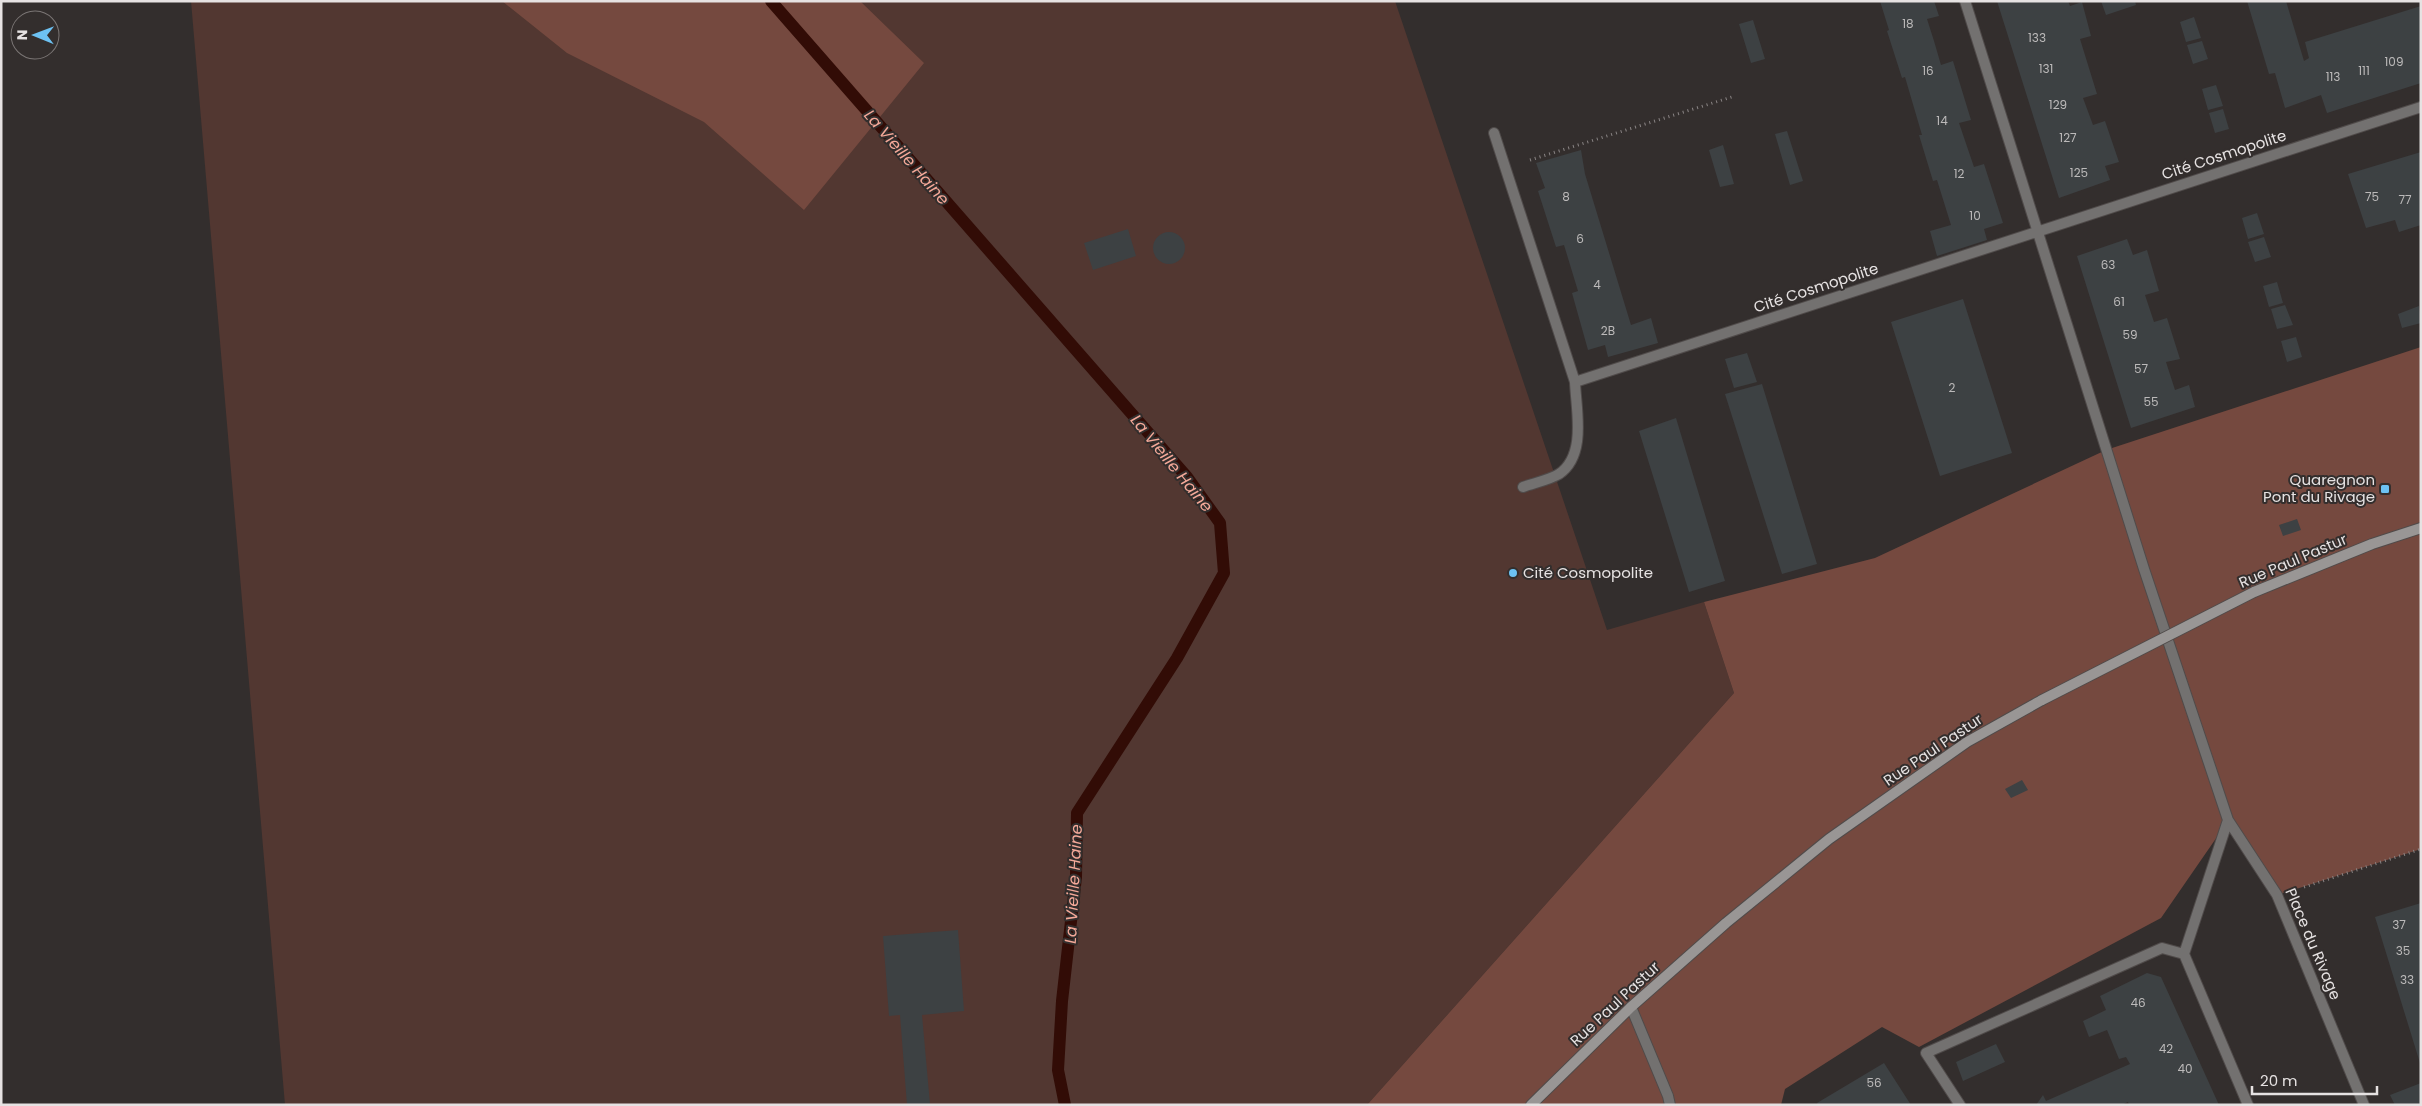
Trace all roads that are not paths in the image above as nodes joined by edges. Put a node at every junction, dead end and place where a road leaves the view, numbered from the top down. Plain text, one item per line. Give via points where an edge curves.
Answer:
1 (1965, 1) edge
2 (2421, 107) edge
3 (1494, 132) dead end
4 (2037, 231) junction
5 (1575, 382) junction
6 (1523, 488) dead end
7 (2421, 528) edge
8 (2228, 820) junction
9 (2184, 954) junction
10 (1631, 1007) junction
11 (1531, 1105) edge
12 (1670, 1105) edge
13 (1960, 1105) edge
14 (2248, 1105) edge
15 (2364, 1105) edge

1 - 4 street
2 - 4 street, Cité Cosmopolite
3 - 5 street
4 - 5 street, Cité Cosmopolite
4 - 8 street, Place du Rivage
5 - 6 street via 1578,437 1574,456 1560,474
7 - 10 main road, Rue Paul Pastur, bridge via 2372,544 2254,592 1966,742 1829,839
8 - 9 street
8 - 15 street, Place du Rivage via 2276,894
9 - 13 street via 2162,948 1926,1052
9 - 14 street
10 - 11 main road, Rue Paul Pastur
10 - 12 street

